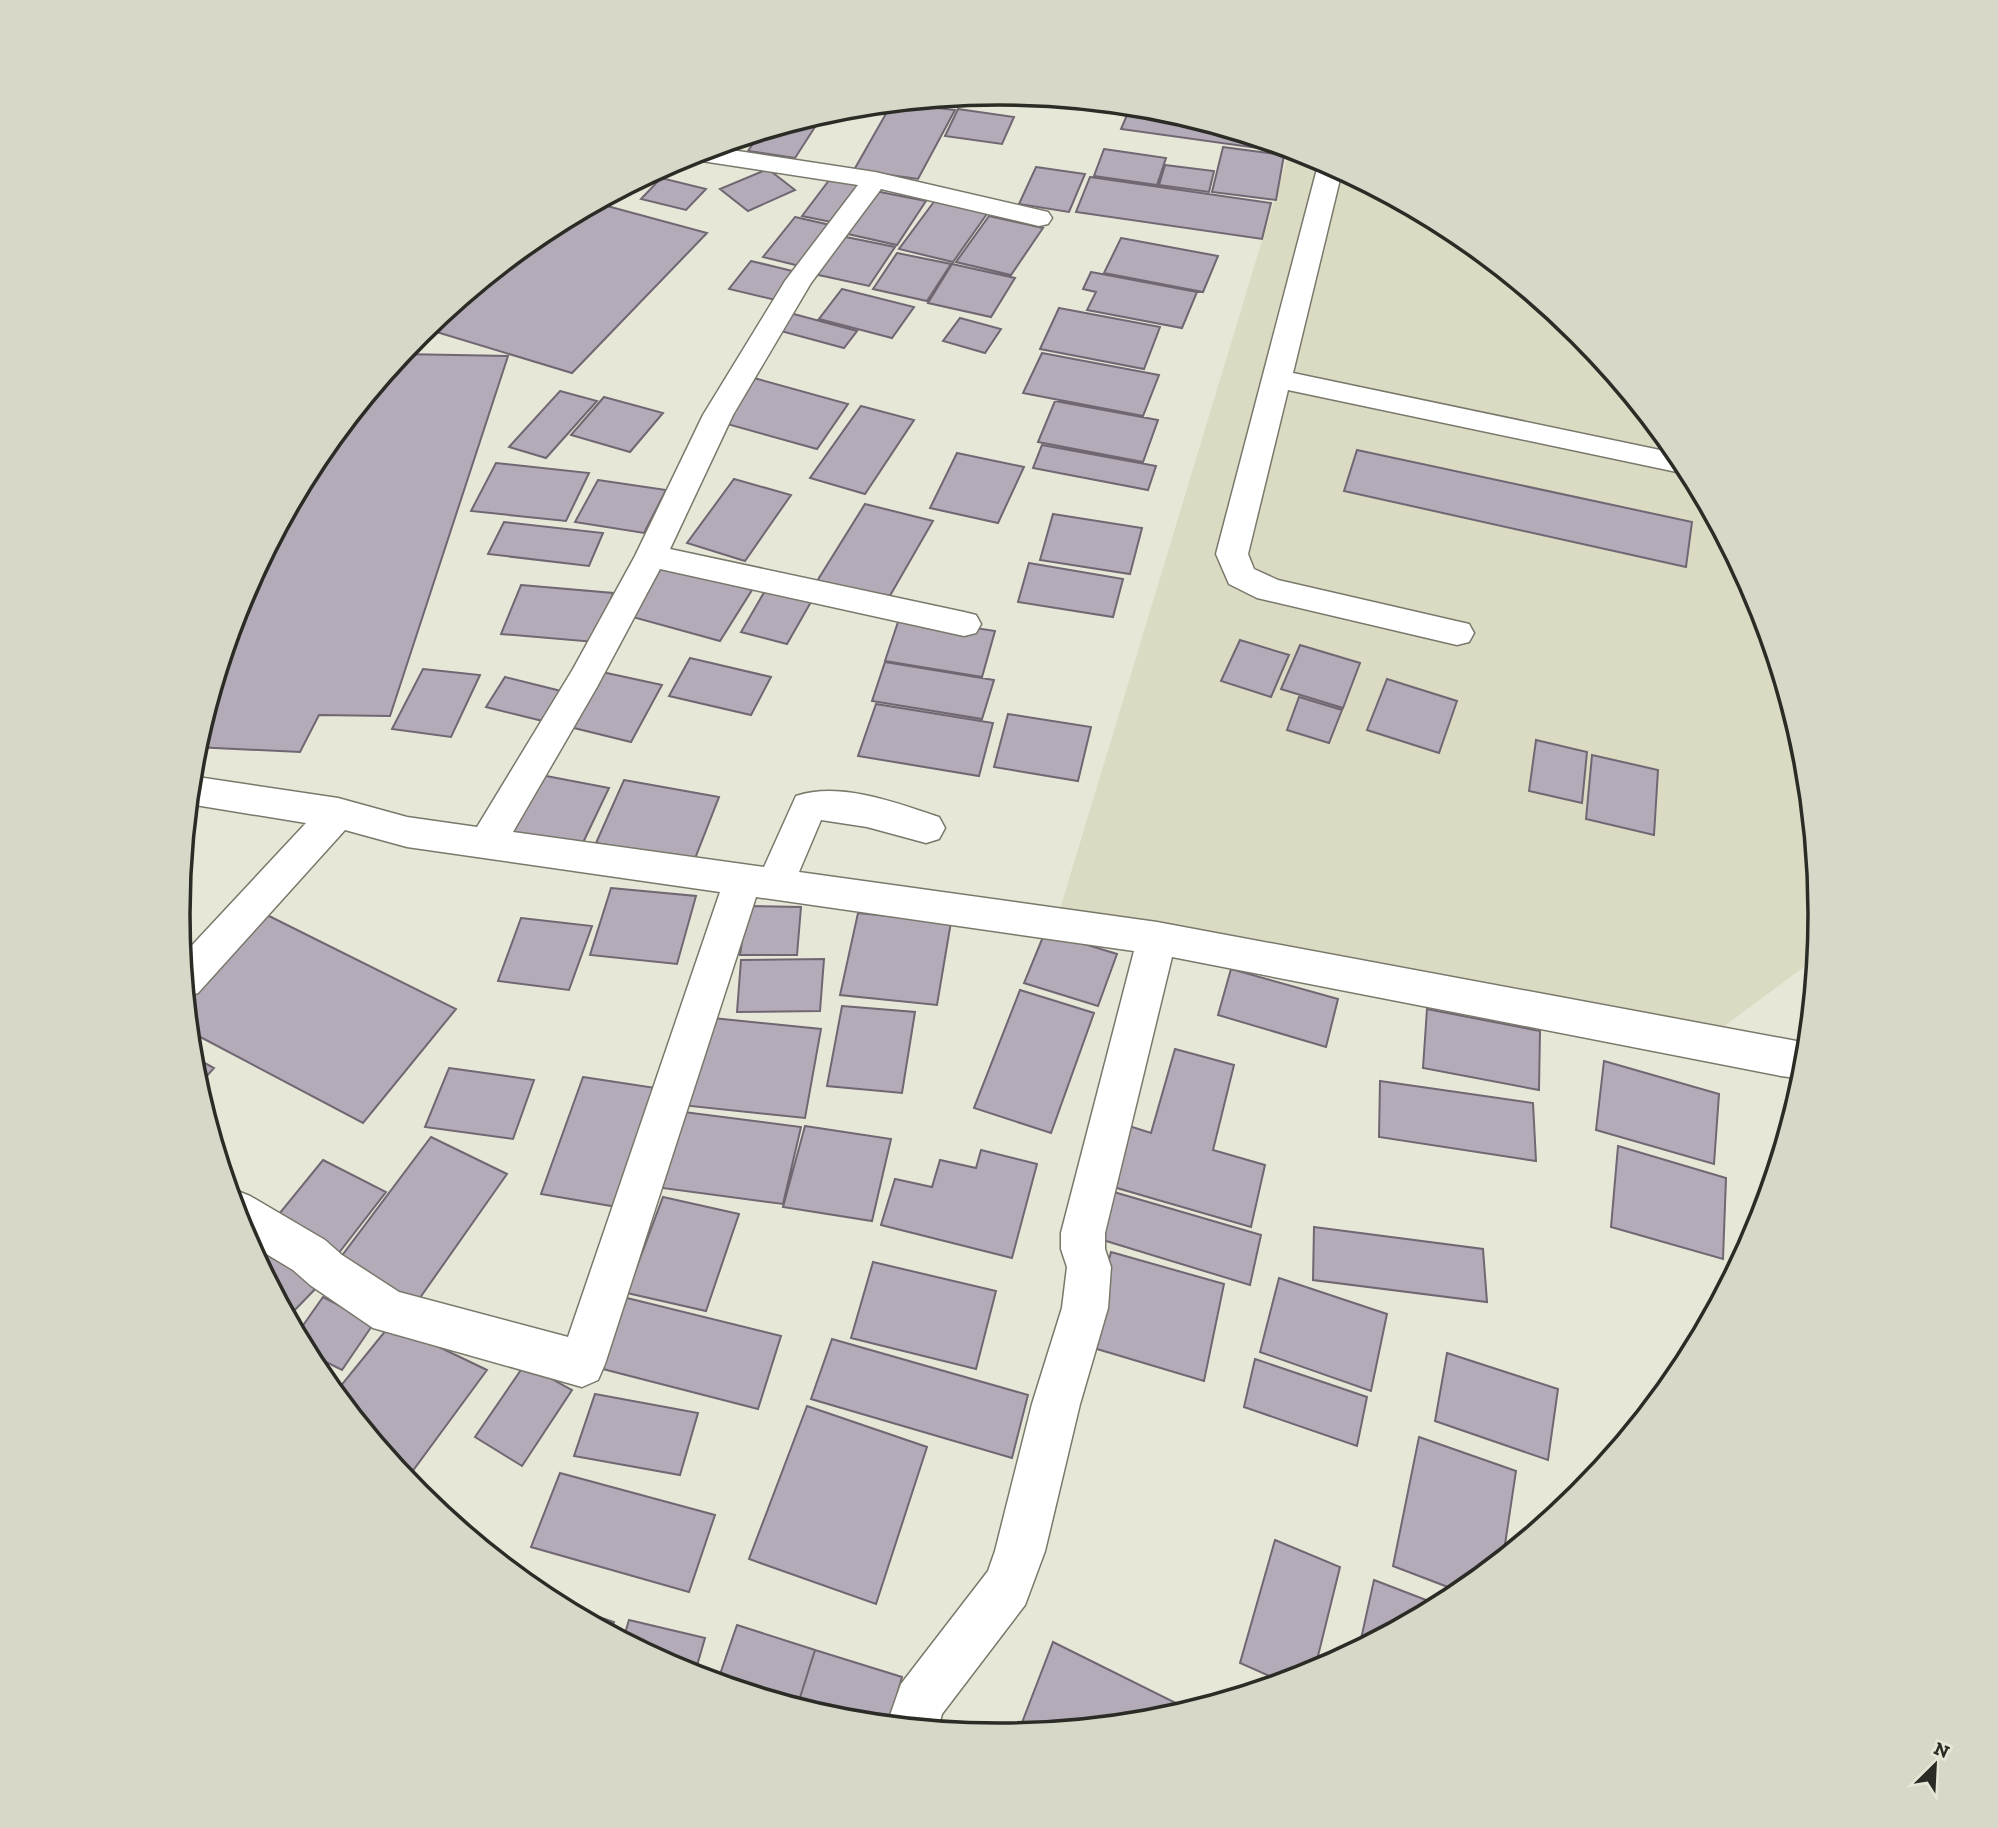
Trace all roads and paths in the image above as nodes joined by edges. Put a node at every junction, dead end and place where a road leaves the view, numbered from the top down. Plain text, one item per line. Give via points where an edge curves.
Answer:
1 (719, 156) edge
2 (1328, 175) edge
3 (875, 180) junction
4 (1039, 218) dead end
5 (1278, 379) junction
6 (1670, 463) edge
7 (652, 556) junction
8 (964, 624) dead end
9 (1457, 633) dead end
10 (200, 792) edge
11 (338, 813) junction
12 (926, 828) dead end
13 (487, 843) junction
14 (759, 882) junction
15 (1157, 939) junction
16 (192, 972) edge
17 (1794, 1060) edge
18 (251, 1220) edge
19 (915, 1718) edge

1 - 3 street
2 - 5 street
3 - 4 street
3 - 7 street via 799,281 725,404
5 - 6 street
5 - 9 street via 1232,554 1241,576 1269,590
7 - 8 street
7 - 13 street
10 - 11 street
11 - 13 street via 407,832
11 - 16 street
12 - 14 street via 849,809 808,806
13 - 14 street
14 - 15 street
14 - 18 street via 582,1364 389,1312
15 - 17 street
15 - 19 street via 1083,1233 1089,1267 1085,1308 1020,1551 1007,1587 919,1702

